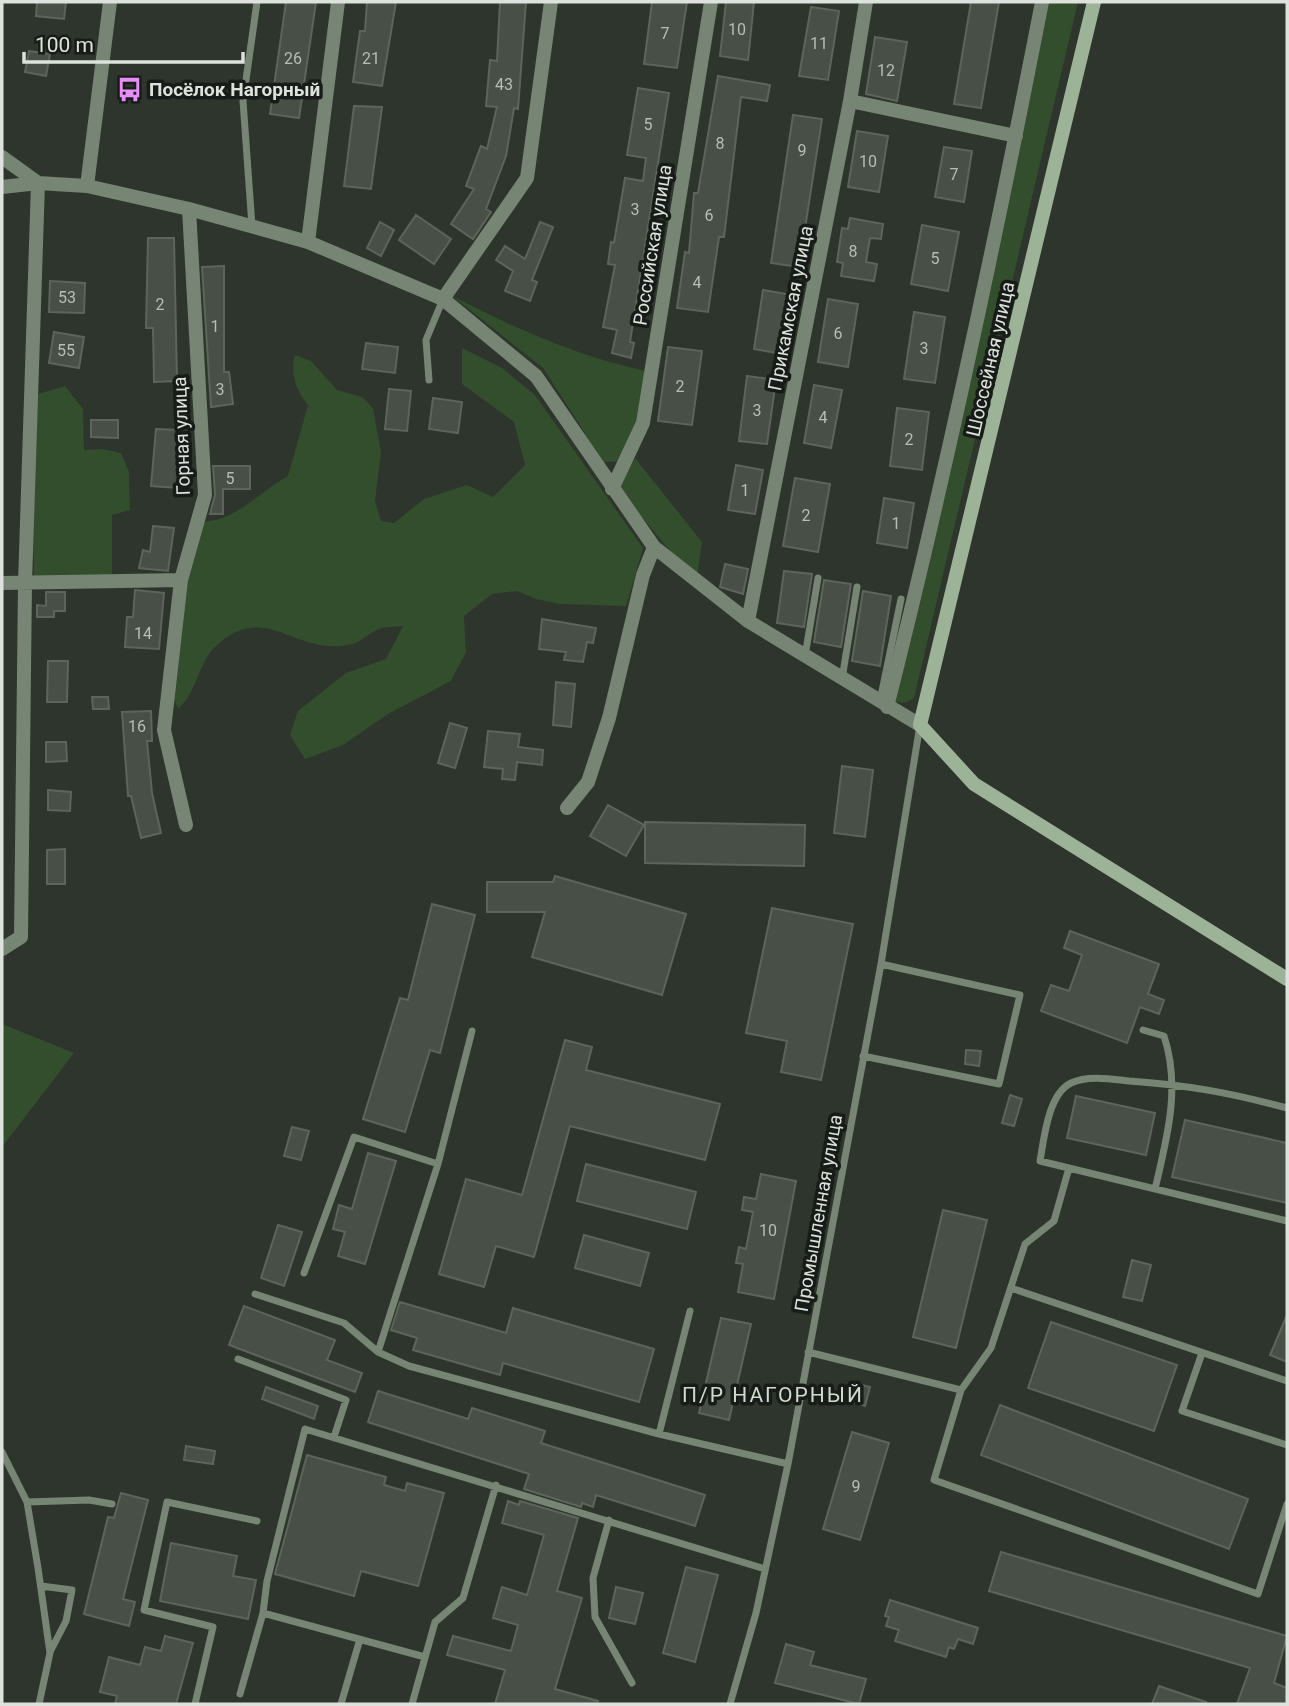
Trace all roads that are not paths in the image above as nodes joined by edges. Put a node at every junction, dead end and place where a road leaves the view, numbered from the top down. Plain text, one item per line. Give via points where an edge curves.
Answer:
1 (110, 2) edge
2 (257, 2) edge
3 (338, 2) edge
4 (551, 2) edge
5 (711, 2) edge
6 (866, 2) edge
7 (1042, 2) edge
8 (1094, 2) edge
9 (850, 101) junction
10 (1016, 136) junction
11 (2, 157) edge
12 (38, 183) junction
13 (87, 186) junction
14 (2, 187) edge
15 (189, 209) junction
16 (252, 226) junction
17 (308, 242) junction
18 (443, 299) junction
19 (429, 380) dead end
20 (612, 489) junction
21 (654, 547) junction
22 (818, 578) dead end
23 (181, 580) junction
24 (2, 583) edge
25 (24, 583) junction
26 (857, 587) dead end
27 (901, 599) dead end
28 (748, 621) junction
29 (805, 656) junction
30 (842, 679) junction
31 (883, 705) junction
32 (920, 725) junction
33 (567, 808) dead end
34 (186, 825) dead end
35 (2, 949) edge
36 (881, 964) junction
37 (1287, 979) edge
38 (1143, 1030) dead end
39 (472, 1031) dead end
40 (863, 1056) junction
41 (1173, 1084) junction
42 (1287, 1108) edge
43 (438, 1164) junction
44 (1069, 1168) junction
45 (1155, 1189) junction
46 (1287, 1221) edge
47 (304, 1273) dead end
48 (1011, 1288) junction
49 (255, 1294) dead end
50 (690, 1311) dead end
51 (378, 1352) junction
52 (808, 1352) junction
53 (1202, 1353) junction
54 (238, 1360) dead end
55 (1287, 1381) edge
56 (961, 1390) junction
57 (659, 1434) junction
58 (334, 1437) junction
59 (1287, 1445) edge
60 (2, 1452) edge
61 (788, 1464) junction
62 (496, 1485) junction
63 (27, 1502) junction
64 (112, 1504) dead end
65 (1287, 1504) edge
66 (609, 1520) junction
67 (257, 1521) dead end
68 (765, 1569) junction
69 (41, 1586) junction
70 (263, 1613) junction
71 (360, 1639) junction
72 (50, 1653) junction
73 (425, 1657) junction
74 (632, 1683) dead end
75 (240, 1694) dead end
76 (40, 1704) edge
77 (195, 1704) edge
78 (341, 1704) edge
79 (412, 1704) edge
80 (730, 1704) edge

1 - 13 street
2 - 16 lane via 243,100
3 - 17 street
4 - 18 street via 527,178
5 - 20 street, Российская улица via 643,423
6 - 9 street, Прикамская улица
7 - 10 street, Шоссейная улица
8 - 32 street, Шоссейная улица
9 - 10 street
9 - 28 street, Прикамская улица
10 - 31 street, Шоссейная улица via 922,569
11 - 12 street
12 - 13 street
12 - 14 street
12 - 25 street
13 - 15 street
15 - 16 street
15 - 23 street, Горная улица via 205,495
16 - 17 street
17 - 18 street
18 - 19 lane via 426,340
18 - 20 street via 536,376
20 - 21 street
21 - 28 street
21 - 33 street via 588,782
22 - 29 lane
23 - 25 street
23 - 34 street, Горная улица via 164,730
24 - 25 street
25 - 35 street via 22,937
26 - 30 lane
27 - 31 lane
28 - 29 street
29 - 30 street
30 - 31 street
31 - 32 street
32 - 36 lane, Промышленная улица
32 - 37 street via 974,783
36 - 40 lane, Промышленная улица
36 - 40 lane via 1020,995 999,1083
38 - 41 lane via 1164,1036
39 - 43 lane
40 - 52 lane, Промышленная улица
41 - 42 lane via 1215,1089
41 - 44 lane via 1098,1078 1070,1083 1055,1101 1040,1161
41 - 45 lane
43 - 47 lane via 354,1137
43 - 51 lane
44 - 45 lane
44 - 48 lane via 1054,1221 1025,1244
45 - 46 lane
48 - 53 lane
48 - 56 lane via 991,1348
49 - 51 lane via 344,1323
50 - 57 lane
51 - 57 lane via 409,1366
52 - 56 lane
52 - 61 lane, Промышленная улица
53 - 55 lane
53 - 59 lane via 1182,1411
54 - 58 lane via 346,1400
56 - 65 lane via 934,1480 1258,1594
57 - 61 lane
58 - 62 lane
58 - 70 lane via 306,1429
60 - 63 lane
61 - 68 lane, Промышленная улица
62 - 66 lane
62 - 73 lane via 463,1598 435,1622
63 - 64 lane
63 - 69 lane
66 - 68 lane
66 - 74 lane via 593,1578 595,1617
67 - 77 lane via 167,1502 144,1609 213,1627
68 - 80 lane, Промышленная улица
69 - 72 lane
69 - 72 lane via 72,1590 66,1621
70 - 71 lane
70 - 75 lane
71 - 73 lane
71 - 78 lane
72 - 76 lane
73 - 79 lane

